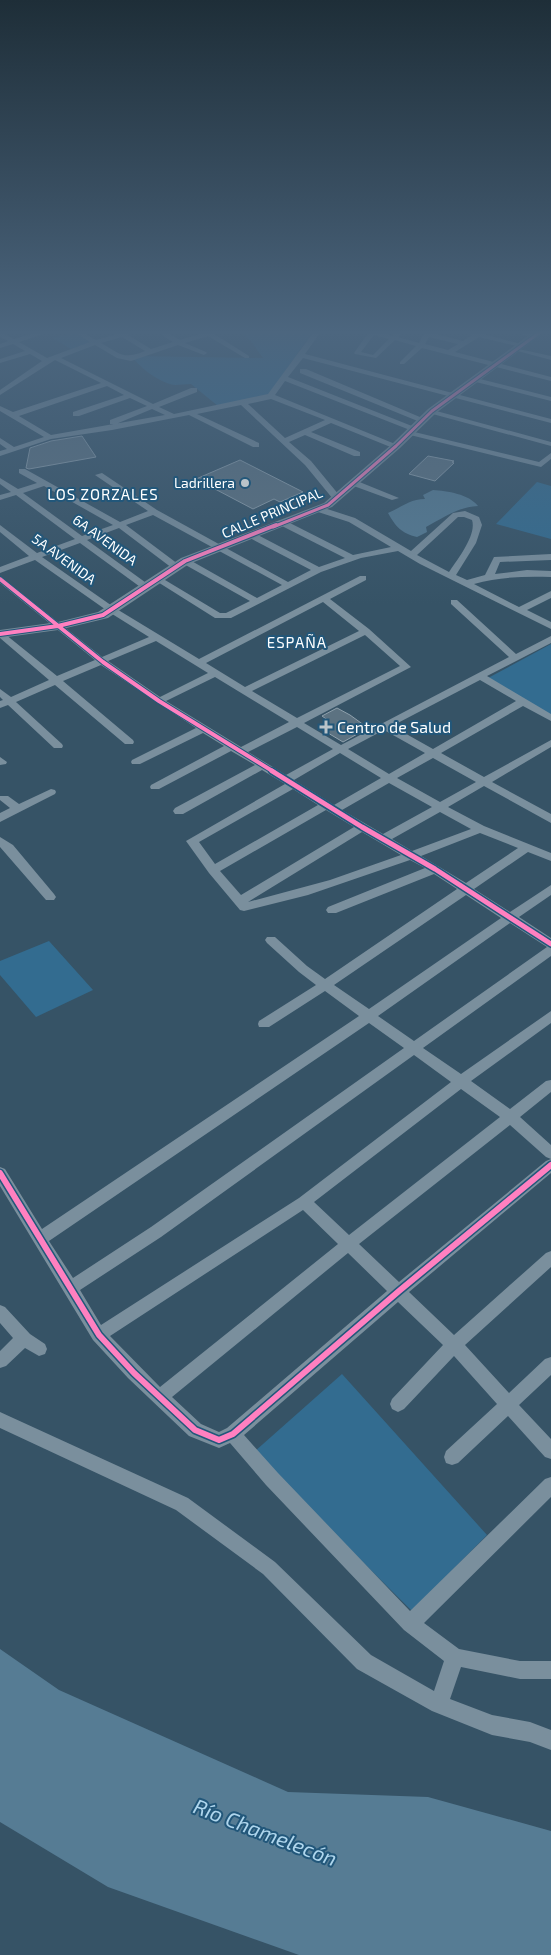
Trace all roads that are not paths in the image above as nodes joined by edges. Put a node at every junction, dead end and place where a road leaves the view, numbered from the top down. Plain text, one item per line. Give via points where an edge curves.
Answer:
1 (22, 421) edge
2 (148, 421) edge
3 (207, 421) edge
4 (263, 421) edge
5 (328, 421) edge
6 (334, 421) edge
7 (390, 421) edge
8 (422, 421) edge
9 (469, 421) edge
10 (411, 430) junction
11 (305, 432) junction
12 (50, 437) junction
13 (0, 440) edge
14 (284, 441) junction
15 (551, 444) edge
16 (256, 445) dead end
17 (396, 446) junction
18 (14, 450) junction
19 (0, 454) edge
20 (357, 454) dead end
21 (551, 455) edge
22 (22, 471) dead end
23 (99, 475) dead end
24 (0, 480) edge
25 (45, 483) junction
26 (354, 483) junction
27 (17, 493) junction
28 (336, 497) junction
29 (0, 498) edge
30 (395, 498) dead end
31 (318, 508) junction
32 (154, 512) junction
33 (283, 523) junction
34 (120, 525) junction
35 (0, 528) edge
36 (251, 536) junction
37 (80, 540) junction
38 (219, 548) junction
39 (400, 548) junction
40 (412, 555) junction
41 (35, 556) junction
42 (551, 557) edge
43 (352, 558) junction
44 (180, 563) junction
45 (0, 570) edge
46 (318, 570) junction
47 (551, 574) edge
48 (451, 576) junction
49 (489, 577) junction
50 (363, 578) dead end
51 (0, 579) edge
52 (157, 579) junction
53 (468, 583) junction
54 (288, 585) junction
55 (146, 587) junction
56 (551, 594) edge
57 (324, 599) junction
58 (256, 601) junction
59 (454, 602) dead end
60 (112, 610) junction
61 (520, 610) junction
62 (58, 626) junction
63 (551, 626) edge
64 (366, 631) junction
65 (0, 633) edge
66 (156, 637) junction
67 (551, 639) edge
68 (515, 658) junction
69 (103, 662) junction
70 (199, 663) junction
71 (216, 673) junction
72 (480, 676) junction
73 (59, 681) junction
74 (245, 691) junction
75 (0, 692) edge
76 (159, 701) junction
77 (522, 702) junction
78 (5, 703) edge
79 (551, 718) edge
80 (295, 722) junction
81 (384, 726) junction
82 (204, 728) junction
83 (129, 742) dead end
84 (551, 743) edge
85 (58, 746) dead end
86 (236, 748) junction
87 (340, 749) junction
88 (431, 753) junction
89 (136, 762) dead end
90 (262, 765) junction
91 (388, 778) junction
92 (484, 781) junction
93 (290, 782) junction
94 (155, 787) dead end
95 (51, 792) dead end
96 (4, 798) dead end
97 (551, 806) edge
98 (330, 807) junction
99 (442, 807) junction
100 (18, 809) junction
101 (178, 811) dead end
102 (540, 812) junction
103 (0, 818) edge
104 (551, 818) edge
105 (362, 827) junction
106 (480, 829) junction
107 (384, 839) junction
108 (0, 841) edge
109 (526, 848) junction
110 (410, 856) junction
111 (551, 857) edge
112 (435, 869) junction
113 (213, 870) junction
114 (551, 888) edge
115 (466, 889) junction
116 (50, 897) dead end
117 (239, 902) junction
118 (332, 910) dead end
119 (512, 917) junction
120 (271, 940) dead end
121 (551, 944) edge
122 (551, 950) edge
123 (325, 985) junction
124 (370, 1016) junction
125 (551, 1016) edge
126 (264, 1024) dead end
127 (413, 1048) junction
128 (460, 1082) junction
129 (551, 1085) edge
130 (509, 1116) junction
131 (551, 1153) edge
132 (551, 1165) edge
133 (0, 1173) edge
134 (304, 1202) junction
135 (40, 1239) junction
136 (348, 1244) junction
137 (551, 1258) edge
138 (70, 1288) junction
139 (399, 1291) junction
140 (0, 1312) edge
141 (99, 1335) junction
142 (24, 1339) junction
143 (454, 1345) junction
144 (39, 1349) dead end
145 (0, 1361) edge
146 (551, 1364) edge
147 (160, 1397) junction
148 (398, 1404) dead end
149 (508, 1405) junction
150 (0, 1420) edge
151 (233, 1434) junction
152 (551, 1451) edge
153 (452, 1457) dead end
154 (551, 1485) edge
155 (410, 1624) junction
156 (455, 1657) junction
157 (551, 1670) edge
158 (439, 1704) junction
159 (551, 1740) edge

1 - 12 street
2 - 12 street
3 - 16 street
4 - 14 street
5 - 11 street
6 - 17 street
7 - 10 street
8 - 10 street, CALLE PRINCIPAL
9 - 15 street
10 - 17 street, CALLE PRINCIPAL
10 - 21 street via 541,465
11 - 14 street
11 - 20 street
12 - 18 street
13 - 18 street
14 - 28 street via 308,463
17 - 26 street, CALLE PRINCIPAL
18 - 19 street
22 - 25 street
23 - 32 street
24 - 27 street, 6A AVENIDA
25 - 27 street
25 - 34 street
26 - 28 street, CALLE PRINCIPAL
26 - 30 street
27 - 29 street
27 - 37 street, 6A AVENIDA
28 - 31 street, CALLE PRINCIPAL via 328,505
31 - 33 street, CALLE PRINCIPAL
31 - 39 street via 352,520
32 - 34 street
32 - 38 street
33 - 36 street, CALLE PRINCIPAL
33 - 43 street
34 - 37 street
34 - 44 street
35 - 41 street, 5A AVENIDA
36 - 38 street, CALLE PRINCIPAL
36 - 46 street
37 - 41 street
37 - 55 street, 6A AVENIDA
38 - 44 street, CALLE PRINCIPAL
38 - 54 street
39 - 40 street
39 - 43 street
40 - 48 street
40 - 48 street via 456,515 465,514 476,519 478,525 472,543
41 - 45 street
41 - 60 street, 5A AVENIDA
42 - 49 street via 497,560
43 - 46 street
44 - 52 street, CALLE PRINCIPAL
44 - 58 street
46 - 54 street
47 - 49 street
48 - 53 street
49 - 53 street
50 - 57 street
51 - 62 street
52 - 55 street, CALLE PRINCIPAL
52 - 58 street via 218,616 228,616
53 - 61 street
54 - 58 street
55 - 60 street, CALLE PRINCIPAL
56 - 61 street
57 - 64 street
57 - 70 street
59 - 68 street
60 - 62 street, CALLE PRINCIPAL via 92,619
60 - 66 street, 5A AVENIDA
61 - 63 street
62 - 65 street, CALLE PRINCIPAL
62 - 69 street
64 - 74 street
64 - 80 street via 406,667
65 - 73 street
66 - 69 street
66 - 70 street, 5A AVENIDA
67 - 68 street
68 - 72 street
69 - 73 street
69 - 76 street
70 - 71 street, 5A AVENIDA
71 - 74 street, 5A AVENIDA
71 - 76 street
72 - 77 street
72 - 81 street
73 - 78 street
73 - 83 street
74 - 80 street, 5A AVENIDA
75 - 78 street
76 - 82 street
77 - 79 street
77 - 88 street
78 - 85 street
80 - 86 street
80 - 87 street, 5A AVENIDA
81 - 87 street
81 - 88 street
82 - 86 street
82 - 89 street
84 - 92 street
86 - 90 street
86 - 94 street
87 - 91 street, 5A AVENIDA
87 - 93 street
88 - 91 street
88 - 92 street
90 - 93 street
90 - 101 street
91 - 98 street
91 - 99 street, 5A AVENIDA
92 - 99 street
92 - 102 street
93 - 98 street
93 - 113 street via 192,841
95 - 100 street
96 - 100 street
97 - 102 street
98 - 105 street
98 - 113 street
99 - 106 street, 5A AVENIDA
99 - 107 street
100 - 103 street
102 - 104 street
105 - 107 street
105 - 117 street
106 - 109 street, 5A AVENIDA
106 - 110 street
107 - 110 street
108 - 116 street
109 - 111 street, 5A AVENIDA
109 - 115 street
110 - 112 street
110 - 117 street via 288,898 244,906
112 - 115 street
112 - 118 street
113 - 117 street
114 - 119 street
115 - 119 street
115 - 123 street
119 - 121 street
119 - 124 street
120 - 123 street
122 - 127 street
123 - 124 street
123 - 126 street
124 - 127 street
124 - 135 street
125 - 128 street
127 - 128 street
127 - 138 street via 156,1232
128 - 130 street
128 - 134 street
129 - 130 street
130 - 131 street
130 - 136 street
132 - 139 street
133 - 135 street
134 - 136 street
134 - 141 street
135 - 138 street
136 - 139 street
136 - 147 street
137 - 143 street
138 - 141 street
139 - 143 street
139 - 151 street
140 - 142 street
141 - 147 street
142 - 144 street
142 - 145 street
143 - 148 street
143 - 149 street
146 - 149 street
147 - 151 street via 195,1430 219,1440
149 - 152 street
149 - 153 street
150 - 158 street via 182,1504 269,1568 364,1662
151 - 155 street
154 - 155 street
155 - 156 street
156 - 157 street via 520,1670
156 - 158 street
158 - 159 street via 492,1725 530,1732

